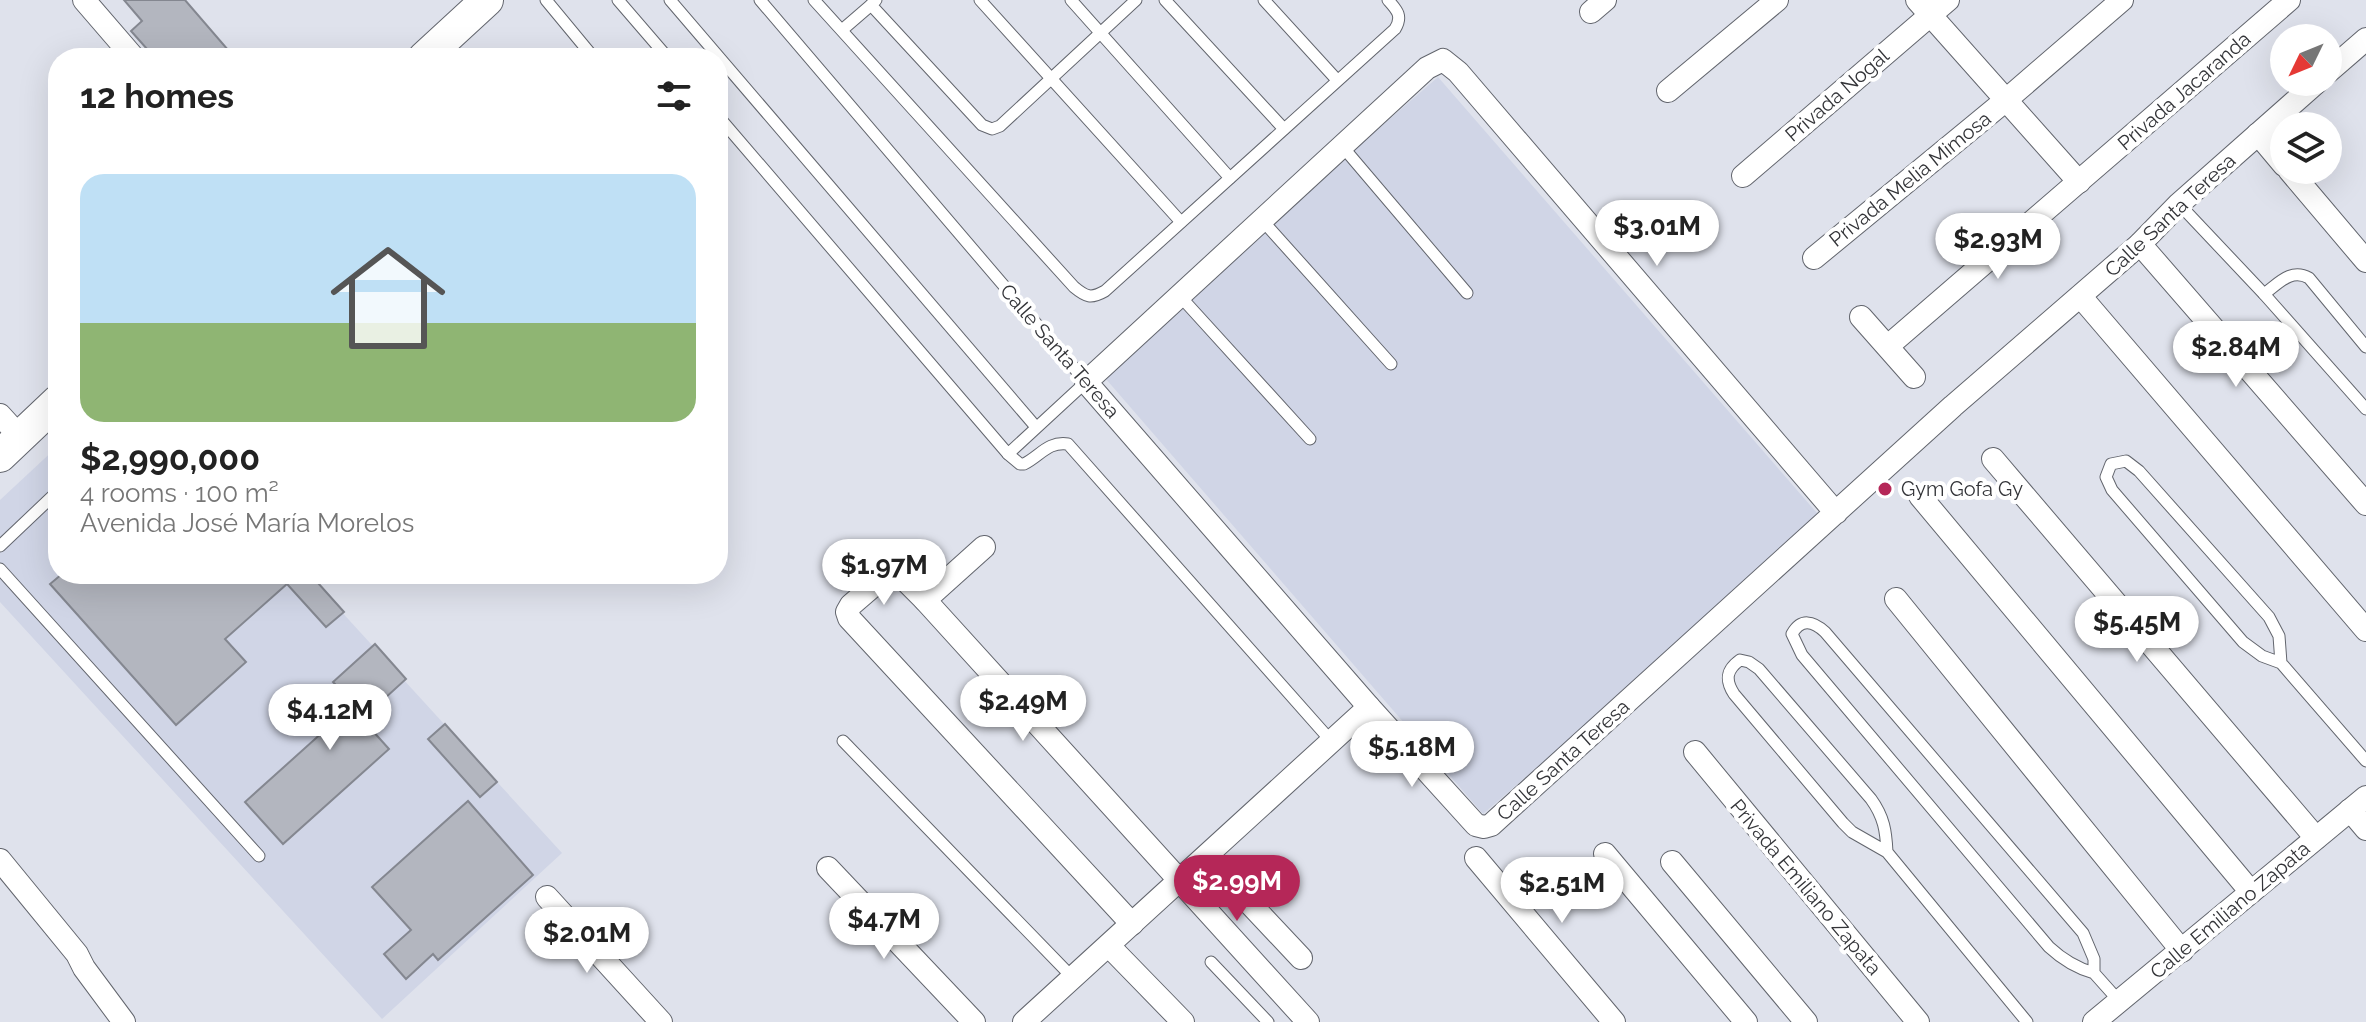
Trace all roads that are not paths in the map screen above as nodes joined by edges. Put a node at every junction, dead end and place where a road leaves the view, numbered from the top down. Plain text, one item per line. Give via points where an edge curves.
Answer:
1 (84, 0) edge
2 (487, 0) edge
3 (546, 0) edge
4 (618, 0) edge
5 (670, 0) edge
6 (760, 0) edge
7 (814, 0) edge
8 (980, 0) edge
9 (1071, 0) edge
10 (1136, 0) edge
11 (1165, 0) edge
12 (1264, 0) edge
13 (1388, 0) edge
14 (1777, 0) edge
15 (2122, 0) edge
16 (2289, 0) edge
17 (874, 2) edge
18 (1932, 5) edge
19 (842, 30) junction
20 (1100, 33) junction
21 (125, 48) edge
22 (435, 48) edge
23 (586, 48) edge
24 (659, 48) edge
25 (711, 48) edge
26 (2363, 48) edge
27 (2342, 62) edge
28 (728, 68) edge
29 (1337, 80) junction
30 (1050, 81) junction
31 (1668, 91) dead end
32 (2301, 96) edge
33 (2006, 100) junction
34 (728, 128) edge
35 (1284, 129) junction
36 (2258, 134) junction
37 (1342, 146) junction
38 (2270, 148) edge
39 (1743, 176) dead end
40 (1230, 178) junction
41 (2079, 182) junction
42 (2301, 184) edge
43 (2179, 204) junction
44 (1262, 220) junction
45 (1181, 222) junction
46 (2140, 244) junction
47 (1814, 258) dead end
48 (2366, 261) edge
49 (1467, 293) dead end
50 (2264, 294) junction
51 (1179, 295) junction
52 (2081, 297) junction
53 (1861, 317) dead end
54 (1888, 346) junction
55 (2366, 347) edge
56 (1391, 364) dead end
57 (1914, 377) dead end
58 (1086, 382) junction
59 (48, 408) edge
60 (2366, 409) edge
61 (1036, 427) junction
62 (7, 436) edge
63 (1310, 439) dead end
64 (1008, 454) junction
65 (1993, 459) dead end
66 (1920, 496) dead end
67 (48, 500) edge
68 (2366, 504) edge
69 (1836, 513) junction
70 (0, 546) edge
71 (984, 547) dead end
72 (0, 569) edge
73 (1896, 599) dead end
74 (925, 600) junction
75 (2366, 630) edge
76 (2281, 663) junction
77 (1369, 707) junction
78 (843, 741) dead end
79 (1332, 742) junction
80 (1695, 752) dead end
81 (2366, 761) edge
82 (2358, 804) edge
83 (2366, 829) edge
84 (2316, 838) junction
85 (1887, 852) junction
86 (1605, 854) dead end
87 (259, 856) dead end
88 (1206, 857) junction
89 (1476, 858) dead end
90 (0, 860) edge
91 (1672, 862) dead end
92 (828, 868) dead end
93 (1179, 882) junction
94 (2251, 892) junction
95 (547, 897) dead end
96 (1132, 924) junction
97 (1109, 946) junction
98 (2182, 951) junction
99 (1301, 958) dead end
100 (1211, 962) dead end
101 (2094, 973) junction
102 (1073, 978) junction
103 (2119, 1001) junction
104 (124, 1022) edge
105 (661, 1022) edge
106 (974, 1022) edge
107 (1024, 1022) edge
108 (1183, 1022) edge
109 (1268, 1022) edge
110 (1308, 1022) edge
111 (1614, 1022) edge
112 (1746, 1022) edge
113 (1806, 1022) edge
114 (1918, 1022) edge
115 (2027, 1022) edge
116 (2094, 1022) edge

1 - 21 street
2 - 22 main road
3 - 23 lane
4 - 24 lane
5 - 25 lane
6 - 58 lane, Calle Santa Teresa
7 - 19 lane
8 - 30 lane
9 - 20 lane
10 - 20 lane
11 - 35 lane
12 - 29 lane
13 - 29 lane via 1398,12 1395,29
14 - 31 street
15 - 33 street, Privada Melia Mimosa
16 - 41 street, Privada Jacaranda
17 - 19 lane
17 - 30 lane via 982,125 1000,126
18 - 33 street
18 - 39 street, Privada Nogal
19 - 45 lane via 1085,297 1105,291
20 - 30 lane
20 - 40 lane
26 - 27 street
28 - 61 lane
29 - 35 lane
30 - 45 lane
32 - 36 street, Calle Santa Teresa
33 - 41 street
33 - 47 street, Privada Melia Mimosa
34 - 64 lane
35 - 40 lane
36 - 38 street
36 - 43 street, Calle Santa Teresa
37 - 44 street
37 - 49 lane
37 - 69 street via 1427,68 1443,60
40 - 45 lane
41 - 54 street, Privada Jacaranda
42 - 48 street
43 - 46 street, Calle Santa Teresa
43 - 50 lane
44 - 51 street
44 - 56 lane
46 - 52 street, Calle Santa Teresa
46 - 68 street
50 - 55 lane via 2300,273
50 - 60 lane
51 - 58 street
51 - 63 lane
52 - 69 street, Calle Santa Teresa
52 - 75 street
53 - 54 street
54 - 57 street
58 - 61 lane
58 - 77 street, Calle Santa Teresa
59 - 62 main road
61 - 64 lane
64 - 79 lane via 1024,464 1050,445 1068,444
65 - 84 street
66 - 94 street
67 - 70 lane
69 - 77 street, Calle Santa Teresa via 1491,825 1476,825
71 - 74 street
72 - 87 lane
73 - 98 street
74 - 93 street
74 - 96 street via 892,571 847,612
76 - 76 lane via 2243,642 2112,490 2106,477 2111,464 2126,461 2139,471 2269,617 2279,636
76 - 81 lane
77 - 79 street
78 - 102 lane
79 - 88 street
80 - 114 street, Privada Emiliano Zapata
82 - 83 street
82 - 84 street, Calle Emiliano Zapata
84 - 94 street, Calle Emiliano Zapata
85 - 85 lane via 1843,823 1734,694 1727,674 1732,665 1740,660 1759,669 1871,799 1886,827
85 - 115 lane
86 - 112 street
88 - 93 street
88 - 99 street
89 - 111 street
90 - 104 street via 77,954
91 - 113 street
92 - 106 street
93 - 96 street
93 - 110 street
94 - 98 street, Calle Emiliano Zapata
95 - 105 street
96 - 97 street
97 - 102 street
97 - 108 street
98 - 103 street, Calle Emiliano Zapata
100 - 109 lane
101 - 101 lane via 2083,933 1846,656 1815,623 1797,626 1792,634 1802,655 2049,947
101 - 103 lane
102 - 107 street
103 - 116 street, Calle Emiliano Zapata

